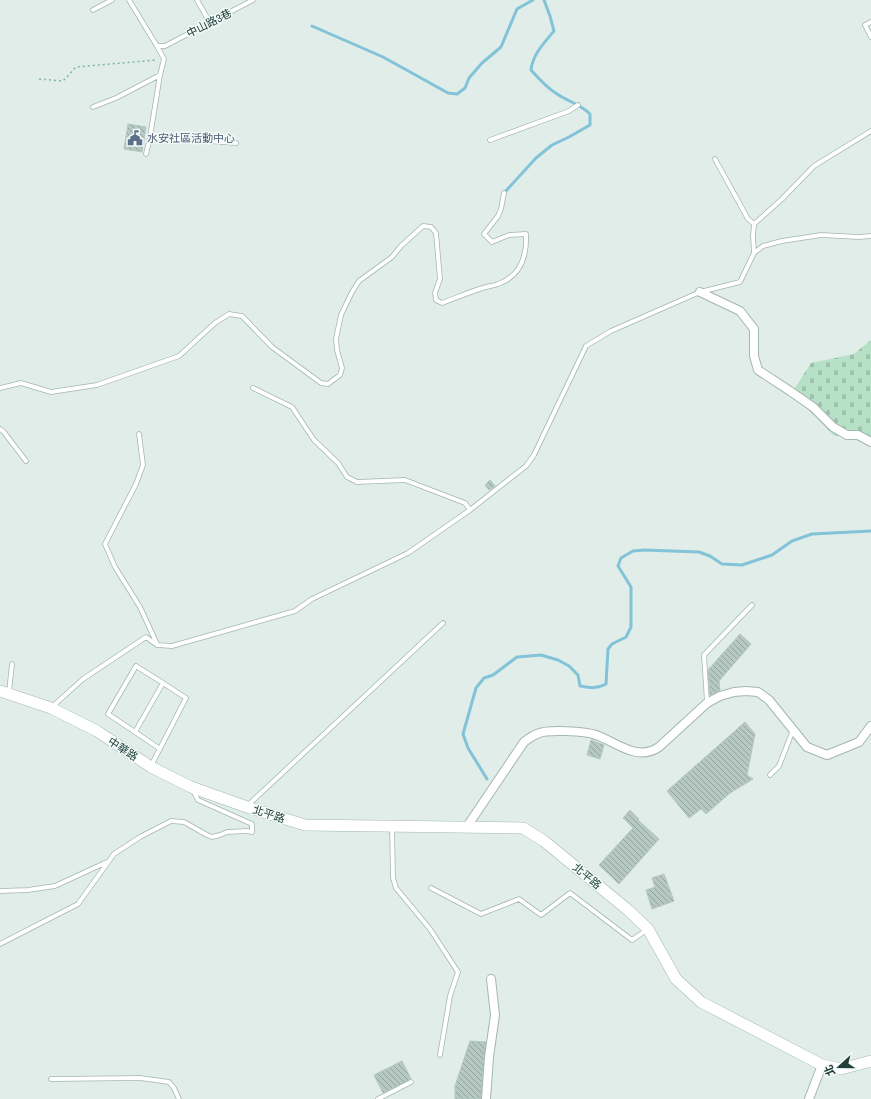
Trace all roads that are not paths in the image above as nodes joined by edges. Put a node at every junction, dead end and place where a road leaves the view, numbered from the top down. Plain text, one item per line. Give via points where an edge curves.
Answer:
1 (112, 0) edge
2 (129, 0) edge
3 (197, 0) edge
4 (253, 0) edge
5 (93, 10) dead end
6 (871, 22) edge
7 (210, 23) junction
8 (871, 37) edge
9 (157, 46) junction
10 (160, 75) junction
11 (578, 104) dead end
12 (93, 107) dead end
13 (871, 131) edge
14 (150, 137) junction
15 (490, 140) dead end
16 (236, 143) dead end
17 (146, 154) dead end
18 (714, 159) dead end
19 (504, 193) dead end
20 (754, 224) junction
21 (871, 236) edge
22 (754, 253) junction
23 (700, 292) junction
24 (0, 388) edge
25 (253, 388) dead end
26 (0, 429) edge
27 (140, 434) dead end
28 (871, 442) edge
29 (26, 460) dead end
30 (470, 510) junction
31 (752, 605) dead end
32 (443, 623) dead end
33 (157, 645) junction
34 (12, 664) dead end
35 (163, 683) junction
36 (4, 693) edge
37 (707, 703) junction
38 (51, 708) junction
39 (871, 726) edge
40 (793, 729) junction
41 (135, 732) junction
42 (160, 749) junction
43 (150, 766) junction
44 (770, 775) dead end
45 (191, 787) junction
46 (247, 807) junction
47 (392, 826) junction
48 (466, 828) junction
49 (108, 862) junction
50 (431, 888) dead end
51 (0, 891) edge
52 (648, 929) junction
53 (0, 944) edge
54 (491, 979) dead end
55 (440, 1055) dead end
56 (871, 1061) edge
57 (822, 1065) junction
58 (51, 1079) dead end
59 (410, 1082) dead end
60 (179, 1099) edge
61 (378, 1099) edge
62 (486, 1099) edge
63 (809, 1099) edge

1 - 5 lane
2 - 9 lane
3 - 7 lane
4 - 7 lane, 中山路3巷
6 - 8 lane via 865,25
7 - 9 lane, 中山路3巷 via 165,46
9 - 10 lane via 164,59
10 - 12 lane
10 - 14 lane
11 - 15 lane via 569,111
13 - 20 lane via 814,166
14 - 16 lane
14 - 17 lane
18 - 20 lane via 748,219
19 - 24 lane via 500,212 484,234 492,242 509,235 526,234 524,260 511,277 499,284 442,303 436,300 434,294 440,279 436,233 431,227 423,226 392,257 359,281 352,292 341,315 336,339 342,368 340,375 328,384 321,383 272,347 242,316 229,314 215,323 179,356 97,385 51,392 21,383
20 - 22 lane
21 - 22 lane via 822,234 782,240 763,246
22 - 23 lane via 740,282
23 - 28 street via 740,311 754,329 754,356 758,370 813,407 833,427 847,435 858,436
23 - 30 lane via 611,331 586,346 534,455 526,466
25 - 30 lane via 292,407 314,440 338,463 347,477 357,482 405,480 464,503
26 - 29 lane
27 - 33 lane via 143,466 105,544 115,567 140,607
30 - 33 lane via 408,553 312,599 295,611 172,646
31 - 37 lane via 704,655
32 - 46 lane
33 - 38 lane via 146,637 83,679
34 - 36 lane
35 - 41 lane
35 - 41 lane via 136,666 108,714
35 - 42 lane via 186,698
36 - 38 street, 中華路
37 - 40 street via 734,692 758,692 769,700
37 - 48 street via 659,747 647,753 618,746 594,734 567,731 537,734 524,742
38 - 43 street, 中華路 via 97,731
39 - 40 street via 859,742 827,755 807,747
40 - 44 lane via 778,766
41 - 42 lane
42 - 43 lane
43 - 45 street, 中華路
45 - 46 street, 中華路
45 - 49 lane via 198,800 252,824 252,832 227,832 212,837 184,822 171,821 140,837 114,854
46 - 47 street, 北平路 via 304,825
47 - 48 street, 北平路
47 - 55 lane via 393,878 396,888 430,929 458,972 450,996
48 - 52 street, 北平路 via 523,828 544,841
49 - 51 lane via 55,886
49 - 53 lane via 78,904
50 - 52 lane via 481,914 519,899 541,915 570,893 632,940
52 - 57 street, 北平路 via 676,979 701,1002
54 - 62 street via 495,1015
56 - 57 street, 北平路 via 841,1068
57 - 63 street
58 - 60 lane via 140,1078 169,1082
59 - 61 lane

